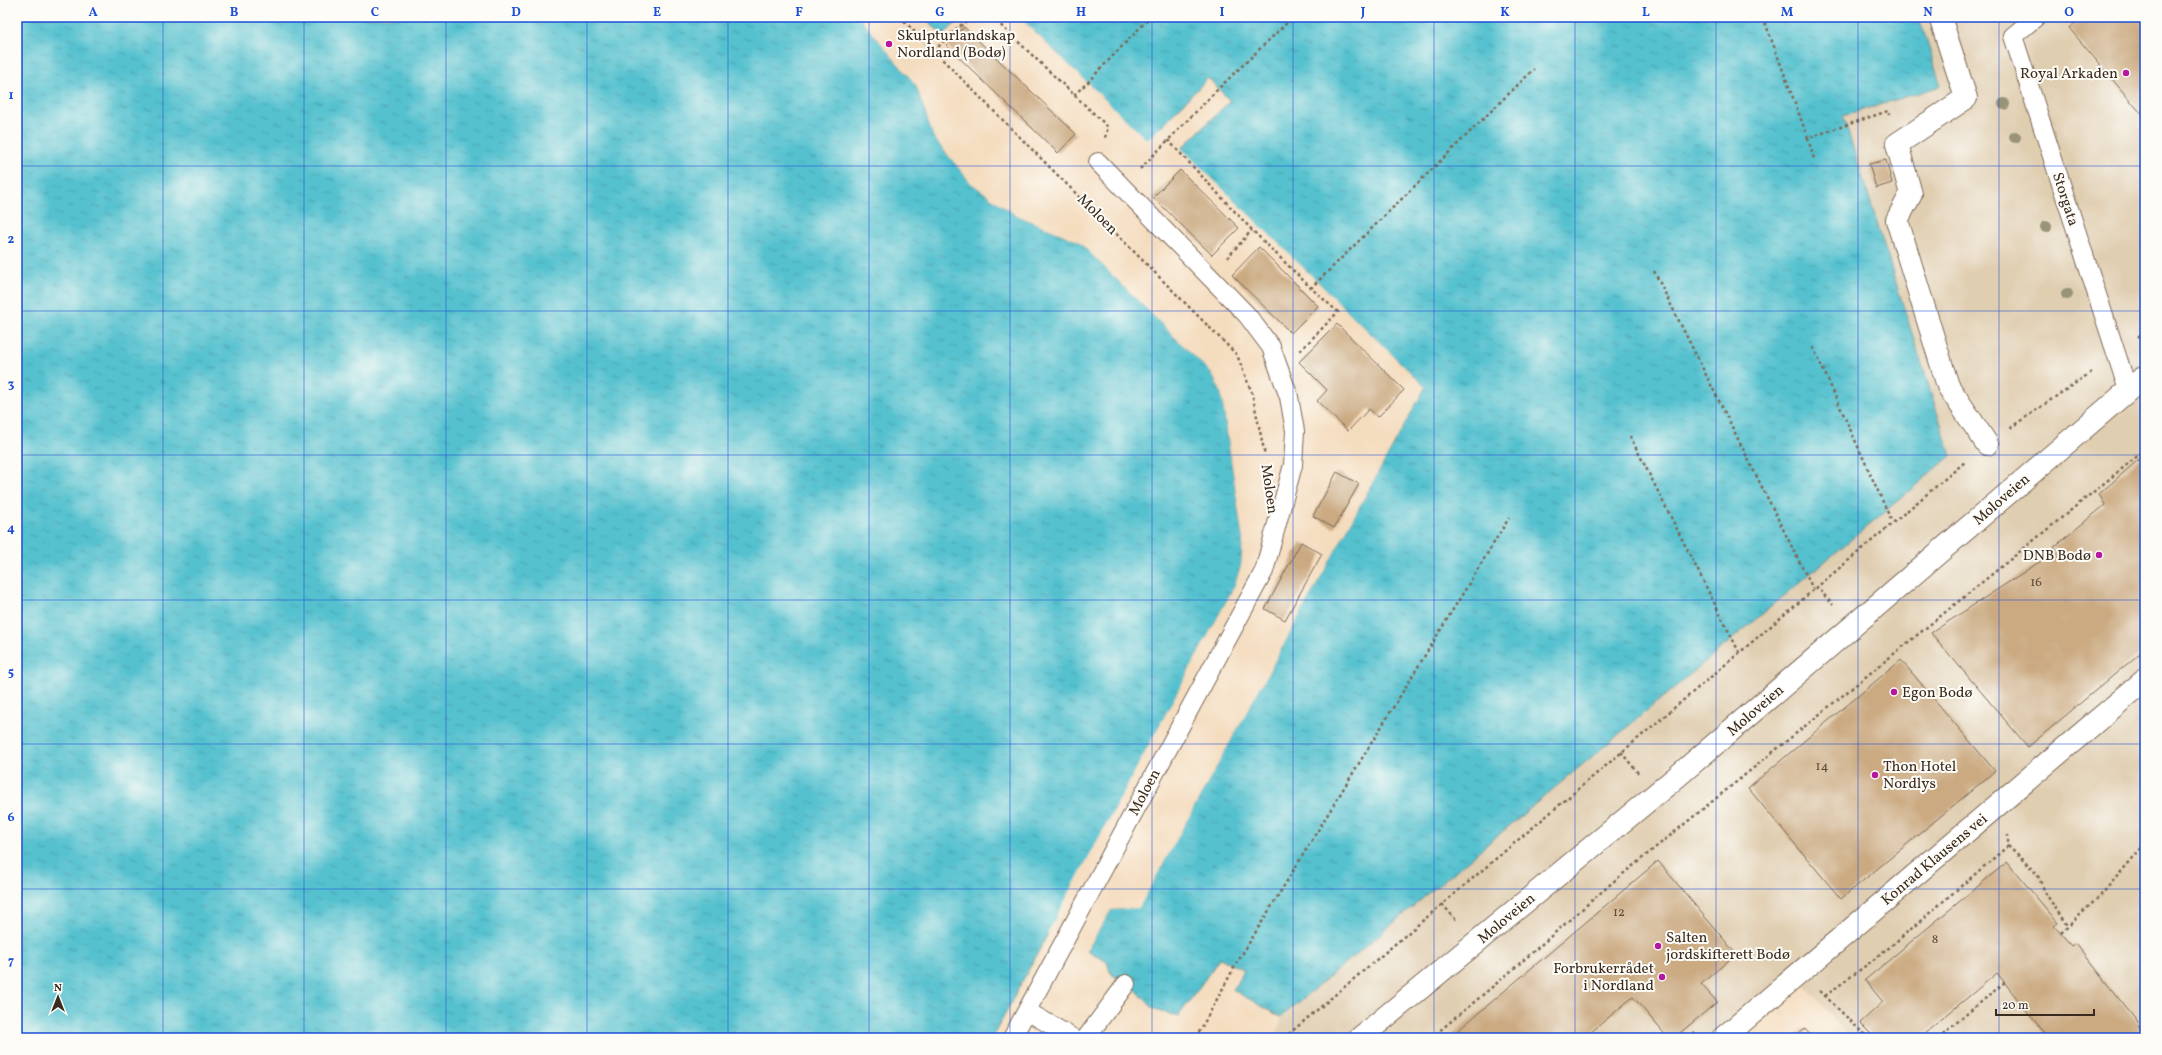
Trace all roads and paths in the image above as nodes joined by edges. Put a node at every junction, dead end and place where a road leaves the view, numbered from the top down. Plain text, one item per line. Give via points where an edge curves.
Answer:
1 (900, 17) edge
2 (972, 17) edge
3 (992, 17) edge
4 (1150, 17) edge
5 (1293, 17) edge
6 (1763, 17) edge
7 (1940, 17) edge
8 (2036, 17) edge
9 (934, 51) junction
10 (1534, 69) dead end
11 (1074, 94) junction
12 (1846, 126) dead end
13 (1808, 138) junction
14 (1168, 140) junction
15 (1814, 159) dead end
16 (1098, 162) joint
17 (1121, 188) junction
18 (1252, 230) junction
19 (1654, 271) dead end
20 (1209, 277) junction
21 (1311, 288) junction
22 (1813, 347) dead end
23 (2095, 370) dead end
24 (1280, 371) junction
25 (2145, 376) edge
26 (2128, 390) junction
27 (1630, 436) dead end
28 (1986, 444) junction
29 (2145, 450) edge
30 (1266, 460) dead end
31 (1509, 518) dead end
32 (1892, 522) junction
33 (1816, 586) junction
34 (1813, 589) junction
35 (1838, 611) dead end
36 (1739, 652) junction
37 (2145, 680) edge
38 (1621, 752) junction
39 (1641, 776) dead end
40 (2008, 831) dead end
41 (2145, 844) edge
42 (2008, 846) junction
43 (1442, 904) junction
44 (1460, 926) dead end
45 (2068, 927) junction
46 (2061, 933) dead end
47 (1799, 972) junction
48 (2005, 982) dead end
49 (1126, 984) dead end
50 (1825, 996) junction
51 (1027, 1011) junction
52 (734, 1032) dead end
53 (735, 1038) edge
54 (1012, 1038) edge
55 (1073, 1038) edge
56 (1086, 1038) edge
57 (1196, 1038) edge
58 (1284, 1038) edge
59 (1360, 1038) edge
60 (1431, 1038) edge
61 (1724, 1038) edge
62 (1868, 1038) edge
63 (1938, 1038) edge

1 - 9 path, Moloen
2 - 9 path
3 - 11 path
4 - 11 path
5 - 14 path
6 - 13 path
7 - 28 street via 1966,98 1897,144 1910,194 1896,220 1948,386
8 - 26 lane, Storgata via 2013,36
9 - 30 path, Moloen via 1237,355 1252,393
10 - 21 path
11 - 16 path via 1108,127
12 - 13 path
13 - 15 path
14 - 17 path
14 - 18 path
16 - 17 lane, Moloen
17 - 20 lane, Moloen
18 - 20 path
18 - 21 path
19 - 34 path
20 - 24 lane, Moloen via 1272,348
21 - 24 path via 1338,312
22 - 32 path
23 - 28 path
24 - 51 lane, Moloen via 1289,397 1295,431 1293,465 1264,571
25 - 26 street, Moloveien
26 - 59 street, Moloveien via 1673,780
27 - 36 path
28 - 32 path
29 - 60 path via 1613,882
31 - 57 path via 1240,959
32 - 33 path
33 - 34 path
33 - 35 path
34 - 36 path
36 - 38 path
37 - 47 street, Konrad Klausens vei
38 - 39 path
38 - 43 path
40 - 42 path
41 - 45 path via 2101,895
42 - 45 path via 2037,874 2046,894
42 - 50 path via 1884,952
43 - 44 path
43 - 58 path
45 - 46 path
47 - 50 path
47 - 61 street, Konrad Klausens vei
48 - 63 path
49 - 56 lane
50 - 62 path
51 - 54 lane, Moloen
51 - 55 lane
52 - 53 path

